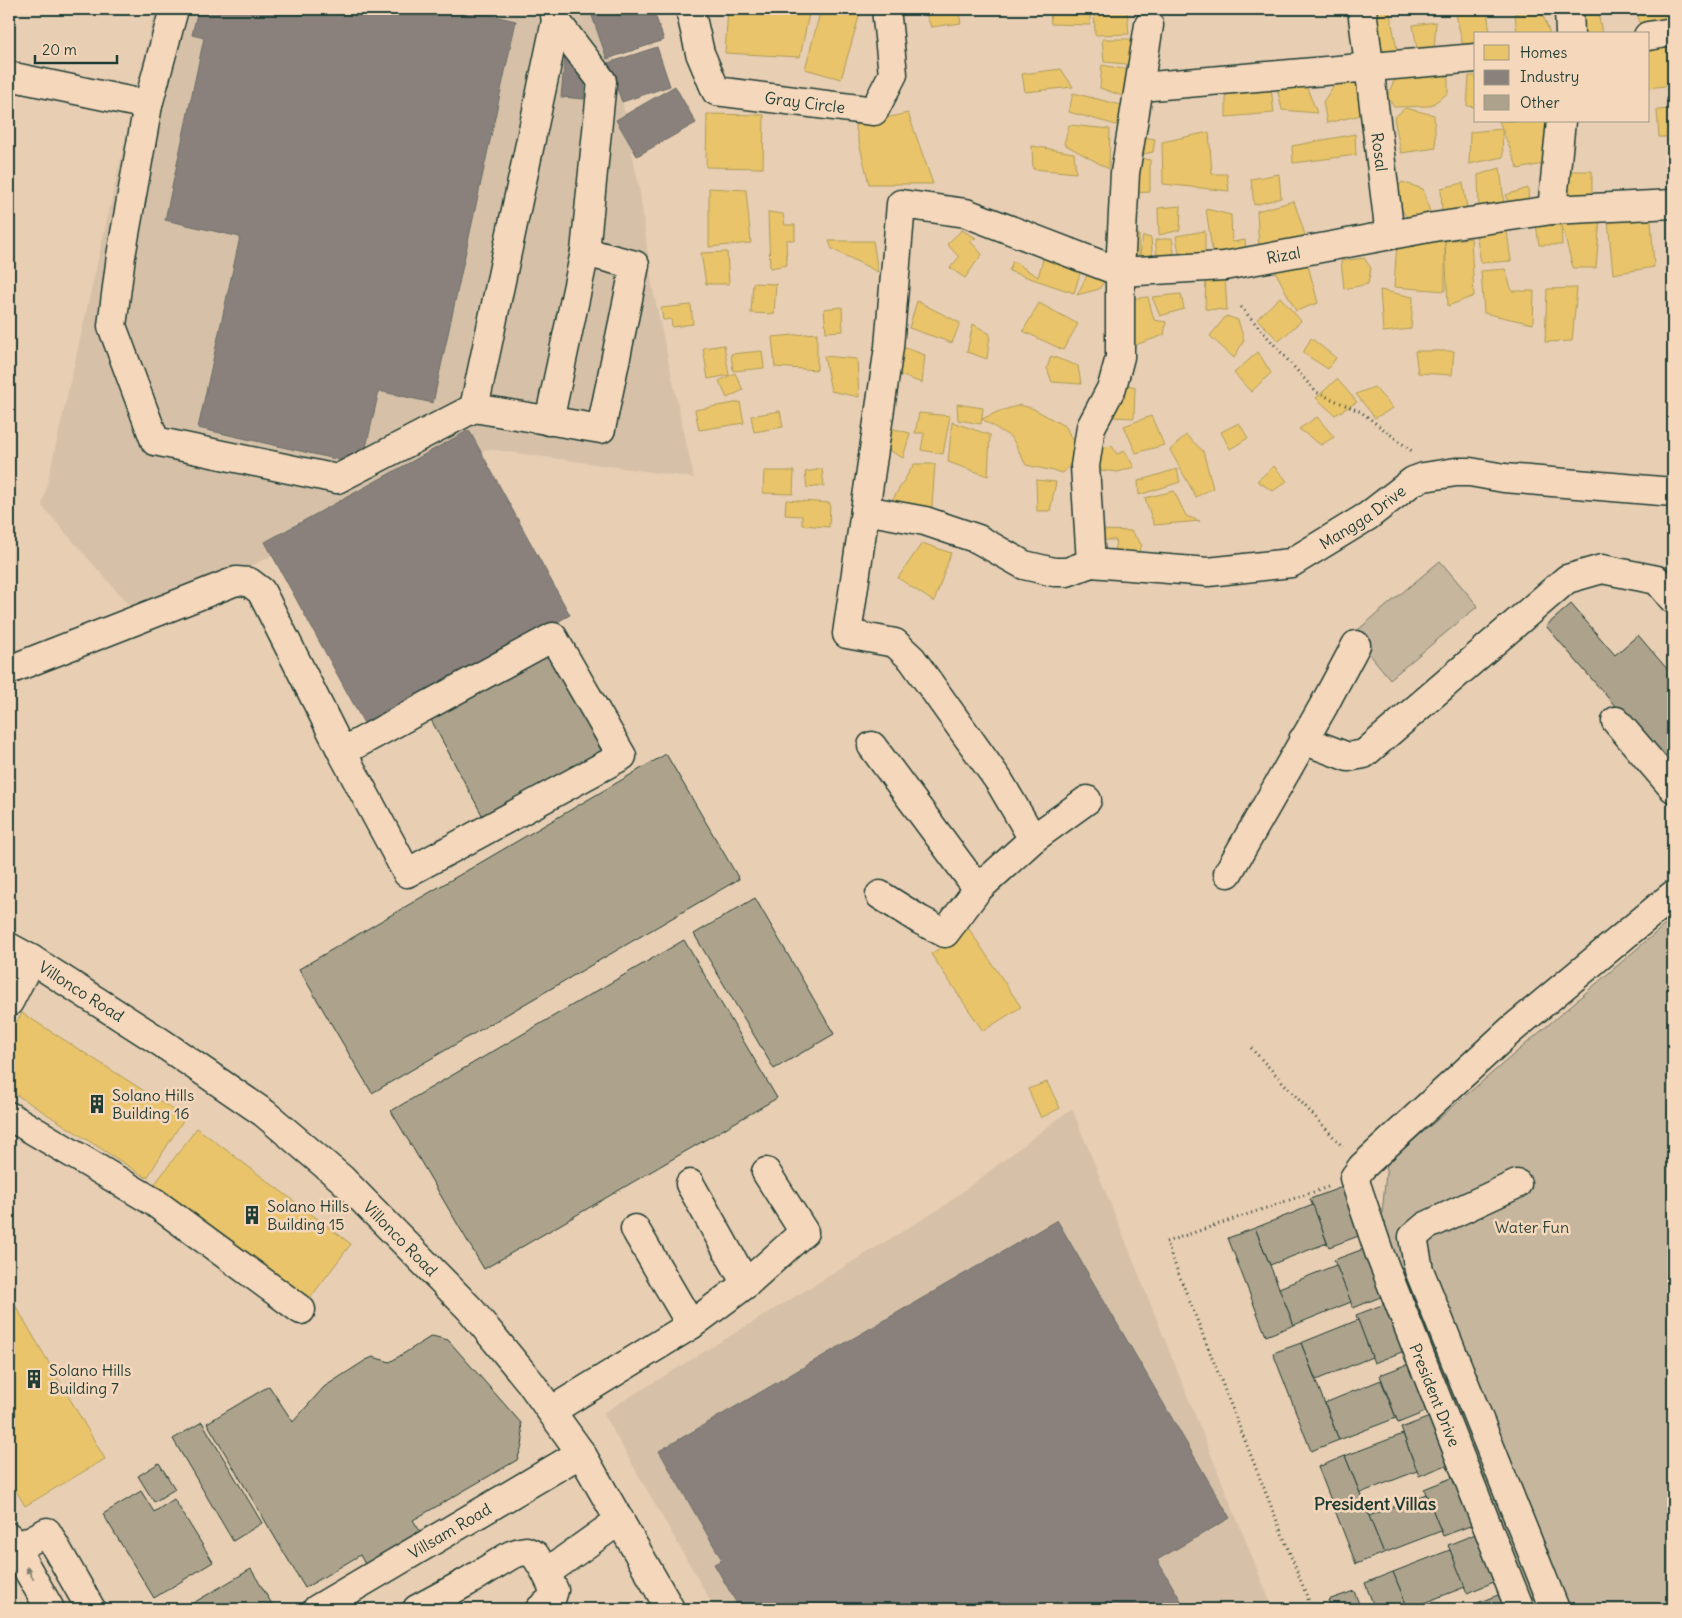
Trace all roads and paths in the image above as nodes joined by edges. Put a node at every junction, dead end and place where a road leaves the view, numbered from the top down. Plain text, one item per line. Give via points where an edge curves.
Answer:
1 (174, 9) edge
2 (690, 9) edge
3 (886, 9) edge
4 (1362, 9) edge
5 (1569, 9) edge
6 (555, 15) edge
7 (1149, 25) dead end
8 (1570, 32) edge
9 (1673, 32) edge
10 (1650, 36) edge
11 (1474, 58) edge
12 (1369, 68) junction
13 (9, 76) edge
14 (1140, 87) junction
15 (148, 105) junction
16 (1561, 122) edge
17 (1673, 204) edge
18 (1552, 210) junction
19 (1390, 235) junction
20 (584, 252) junction
21 (1120, 272) junction
22 (1241, 307) dead end
23 (474, 408) junction
24 (548, 420) junction
25 (1440, 475) junction
26 (1673, 492) edge
27 (865, 510) junction
28 (1091, 563) junction
29 (1673, 599) edge
30 (1356, 645) dead end
31 (9, 670) edge
32 (1616, 722) dead end
33 (1304, 740) junction
34 (872, 746) dead end
35 (342, 752) junction
36 (1673, 788) edge
37 (1087, 800) dead end
38 (1034, 839) junction
39 (1228, 873) dead end
40 (978, 889) junction
41 (880, 895) dead end
42 (1673, 895) edge
43 (20, 953) edge
44 (9, 1002) edge
45 (1251, 1048) dead end
46 (9, 1116) edge
47 (766, 1172) dead end
48 (1358, 1173) junction
49 (690, 1184) dead end
50 (1517, 1184) dead end
51 (635, 1229) dead end
52 (746, 1284) junction
53 (302, 1310) dead end
54 (690, 1325) junction
55 (551, 1411) junction
56 (582, 1453) junction
57 (620, 1520) junction
58 (12, 1542) edge
59 (546, 1573) junction
60 (50, 1609) edge
61 (91, 1609) edge
62 (317, 1609) edge
63 (417, 1609) edge
64 (540, 1609) edge
65 (670, 1609) edge
66 (1312, 1609) edge
67 (1520, 1609) edge
68 (1555, 1609) edge

1 - 15 street
2 - 3 street, Gray Circle via 700,53 716,91 874,111 893,74
4 - 12 street, Rosal
5 - 8 street
6 - 20 street via 602,81
6 - 23 street
7 - 14 street
9 - 10 street
11 - 12 street
12 - 14 street
12 - 19 street, Rosal
13 - 15 street
14 - 21 street via 1125,173
15 - 23 street via 112,326 155,441 337,479
16 - 18 street
17 - 18 street, Rizal
18 - 19 street, Rizal
19 - 21 street, Rizal via 1224,266
20 - 24 street
20 - 24 street via 635,264 601,429
21 - 27 street, Rizal via 966,213 901,204 889,347
21 - 28 street via 1120,357 1112,387 1091,427 1085,466
22 - 25 path via 1316,392 1361,412
23 - 24 street
25 - 26 street, Mangga Drive via 1470,472 1504,478
25 - 28 street, Mangga Drive via 1413,481 1368,516 1291,563 1208,572
27 - 28 street, Mangga Drive via 925,521 978,539 1024,565 1067,572
27 - 38 street via 847,634 895,643 912,659 999,781
29 - 33 street via 1657,580 1602,569 1567,579 1364,754 1348,757
30 - 33 street
31 - 35 street via 236,581 249,582 261,591
32 - 36 street
33 - 39 street
34 - 40 street
35 - 35 street via 406,873 622,756 552,637
37 - 38 street
38 - 40 street
40 - 41 street via 945,933
42 - 48 street via 1511,1030
43 - 44 street
43 - 55 street, Villonco Road via 162,1043 264,1113 342,1179 470,1309
45 - 48 path
46 - 53 street via 154,1202
47 - 52 street via 804,1232
48 - 66 path via 1166,1242
48 - 67 street, President Drive via 1380,1255
49 - 52 street
50 - 68 street via 1426,1226 1413,1237 1419,1270
51 - 54 street
52 - 54 street
54 - 55 street
55 - 56 street, Villonco Road
56 - 57 street, Villonco Road
56 - 62 street, Villsam Road
57 - 59 street
57 - 65 street, Villonco Road
60 -> 58 street
58 - 61 street via 47,1532
59 - 63 street via 534,1554 526,1551 516,1553
59 - 64 street via 554,1593

